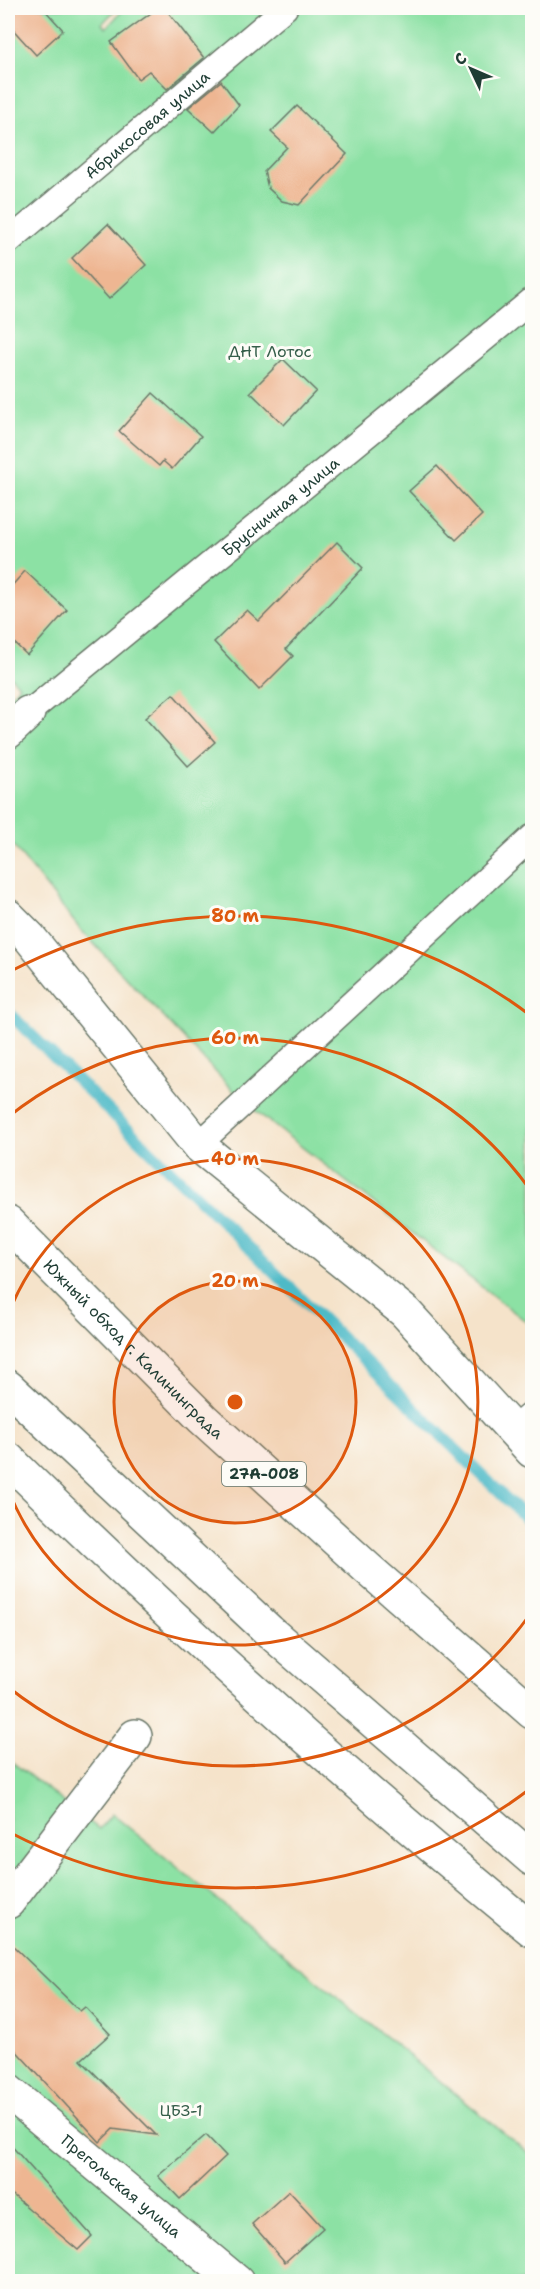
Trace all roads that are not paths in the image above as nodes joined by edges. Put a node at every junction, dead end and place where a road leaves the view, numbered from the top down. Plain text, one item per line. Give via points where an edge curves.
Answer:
1 (285, 8) edge
2 (8, 242) edge
3 (532, 300) edge
4 (18, 723) edge
5 (532, 837) edge
6 (8, 916) edge
7 (198, 1145) junction
8 (8, 1223) edge
9 (8, 1387) edge
10 (526, 1432) edge
11 (8, 1459) edge
12 (532, 1712) edge
13 (135, 1736) dead end
14 (532, 1858) edge
15 (8, 1902) edge
16 (532, 1930) edge
17 (8, 2091) edge
18 (237, 2282) edge

1 - 2 lane, Абрикосовая улица
3 - 4 lane, Брусничная улица
5 - 7 lane
6 - 7 main road
7 - 10 main road via 405,1312
8 - 12 main road, Южный обход г. Калининграда / 27А-008 via 203,1419
9 - 14 main road via 269,1631
11 - 16 main road via 286,1721
13 - 15 main road
17 - 18 main road, Прегольская улица

